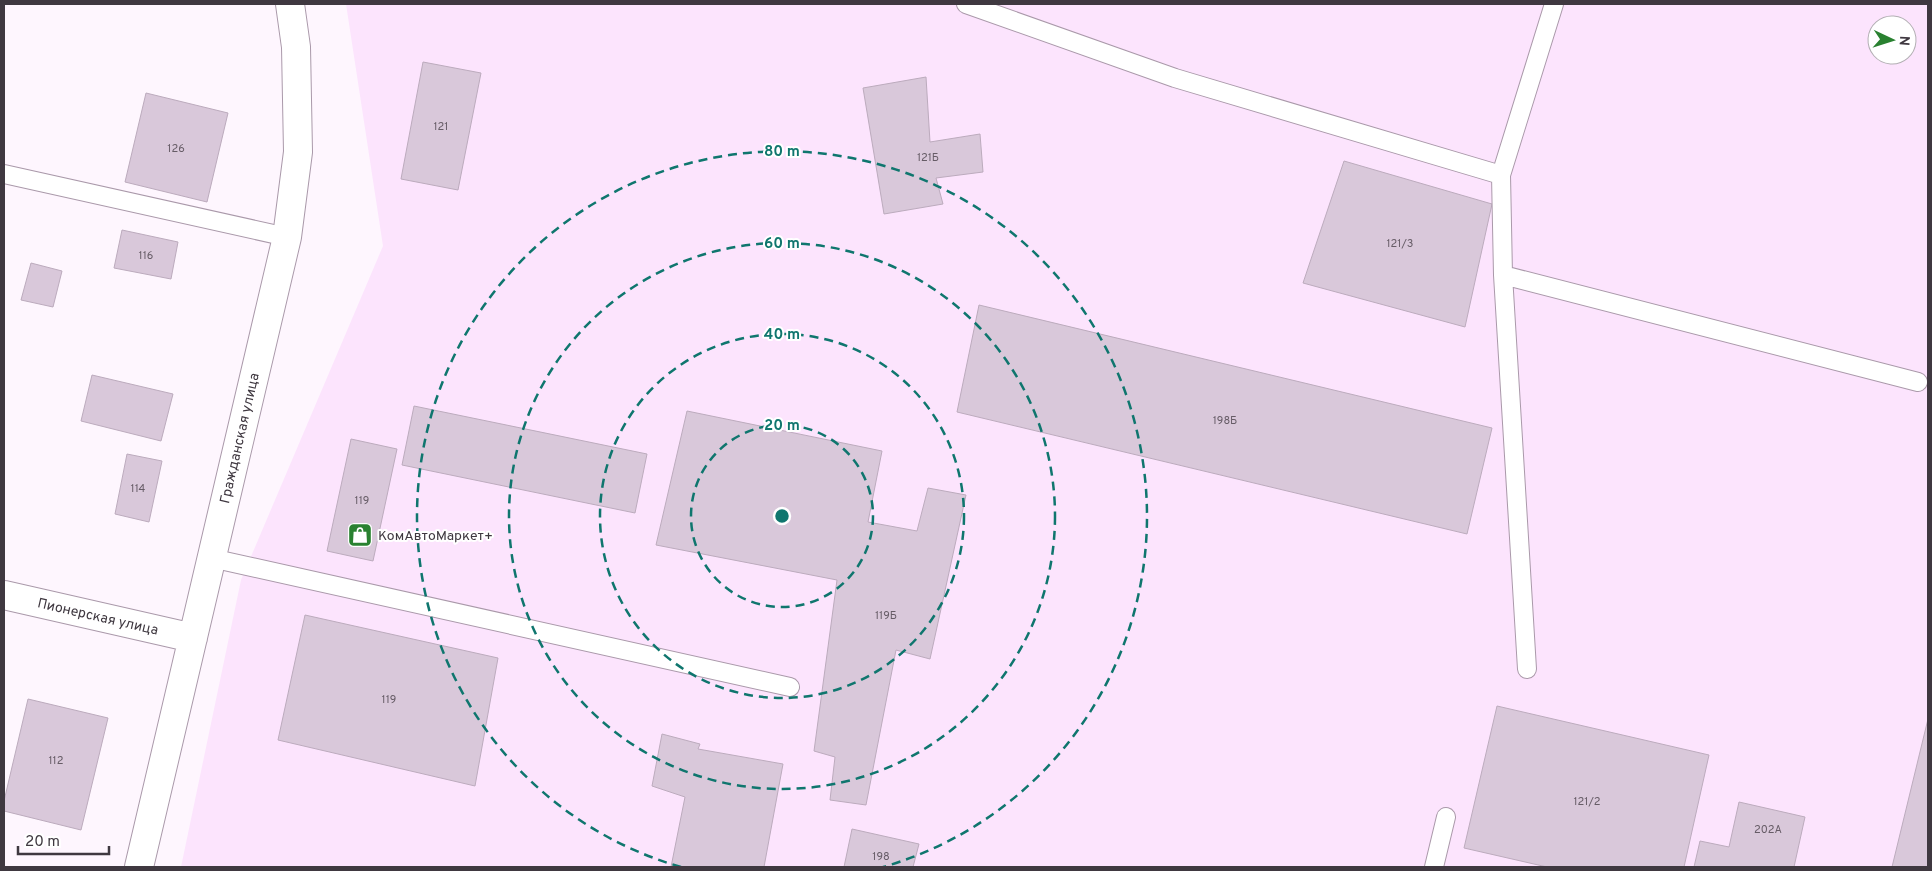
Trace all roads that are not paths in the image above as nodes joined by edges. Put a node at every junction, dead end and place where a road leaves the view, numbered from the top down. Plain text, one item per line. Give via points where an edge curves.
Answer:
1 (290, 4) edge
2 (966, 4) edge
3 (1554, 4) edge
4 (4, 174) edge
5 (1501, 175) junction
6 (287, 237) junction
7 (1503, 275) junction
8 (1918, 382) dead end
9 (211, 558) junction
10 (4, 595) edge
11 (193, 638) junction
12 (1527, 669) dead end
13 (790, 687) dead end
14 (1446, 817) dead end
15 (139, 867) edge
16 (1434, 867) edge

1 - 6 street, Гражданская улица via 296,47 298,152
2 - 5 lane via 1175,78
3 - 5 lane
4 - 6 lane
5 - 7 lane
6 - 9 street, Гражданская улица
7 - 8 lane
7 - 12 lane
9 - 11 street, Гражданская улица
9 - 13 lane
10 - 11 street, Пионерская улица
11 - 15 street, Гражданская улица
14 - 16 lane

